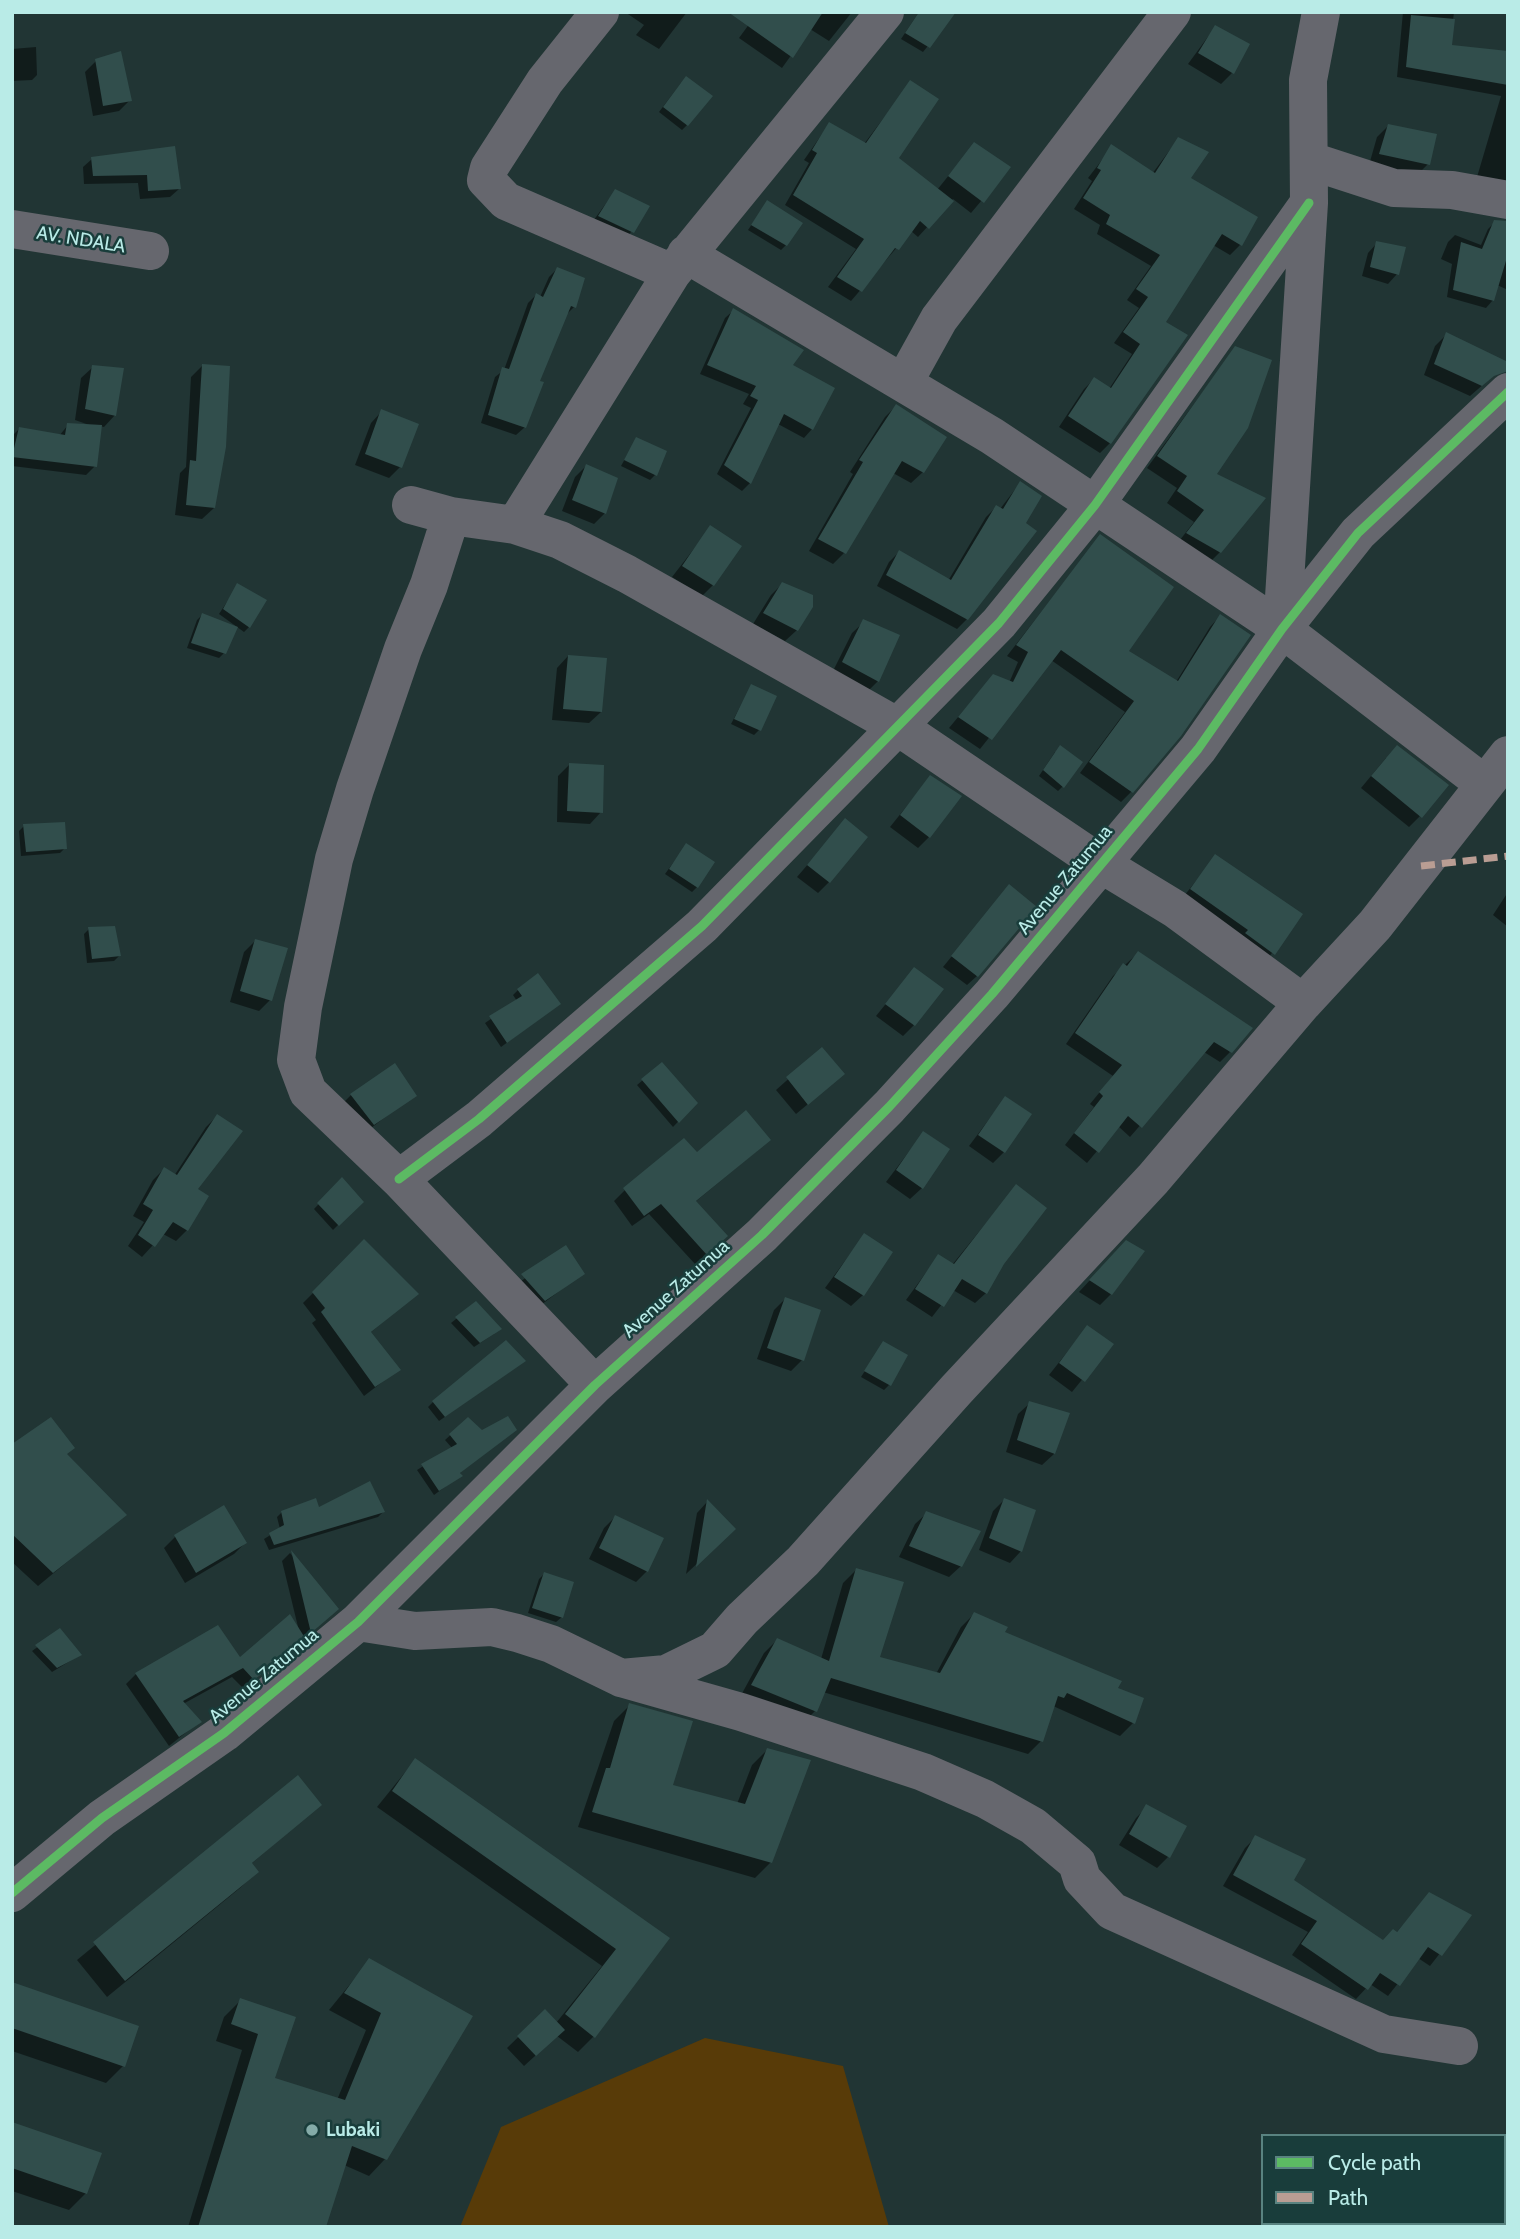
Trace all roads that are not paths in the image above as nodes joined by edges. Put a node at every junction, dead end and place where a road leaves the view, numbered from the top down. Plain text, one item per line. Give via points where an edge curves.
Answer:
1 (600, 12) edge
2 (885, 12) edge
3 (1172, 12) edge
4 (1321, 12) edge
5 (1311, 161) junction
6 (1508, 200) edge
7 (1309, 203) junction
8 (12, 229) edge
9 (150, 251) dead end
10 (679, 263) junction
11 (904, 382) junction
12 (1508, 392) edge
13 (411, 505) dead end
14 (1095, 505) junction
15 (451, 516) junction
16 (515, 526) junction
17 (1282, 629) junction
18 (900, 728) junction
19 (1508, 755) edge
20 (1483, 783) junction
21 (1101, 864) junction
22 (1303, 1003) junction
23 (399, 1179) junction
24 (595, 1385) junction
25 (358, 1622) junction
26 (621, 1678) junction
27 (12, 1893) edge
28 (1459, 2046) dead end

1 - 10 street via 545,81 489,168 486,180 506,201
2 - 10 street
3 - 11 street via 939,319
4 - 5 street via 1308,80
5 - 6 street via 1395,188 1452,190
5 - 7 street
7 - 14 street
7 - 17 street
8 - 9 street, AV. NDALA
10 - 11 street
10 - 16 street
11 - 14 street
12 - 17 street, Avenue Zatumua via 1358,533
13 - 15 street
14 - 17 street
14 - 18 street via 999,623
15 - 16 street
15 - 23 street via 334,859 296,1060 308,1092
16 - 18 street via 560,540 627,574
17 - 20 street
17 - 21 street, Avenue Zatumua via 1198,748
18 - 21 street
18 - 23 street via 702,926 499,1102
19 - 20 street
20 - 22 street via 1375,925
21 - 22 street via 1175,909
21 - 24 street, Avenue Zatumua via 889,1107 762,1235
22 - 26 street via 1153,1179 803,1561 715,1650 666,1674
23 - 24 street
24 - 25 street, Avenue Zatumua
25 - 26 street via 415,1630 492,1627 551,1644
25 - 27 street, Avenue Zatumua via 224,1733 102,1818
26 - 28 street via 923,1772 985,1799 1033,1826 1077,1863 1082,1879 1112,1911 1384,2034

